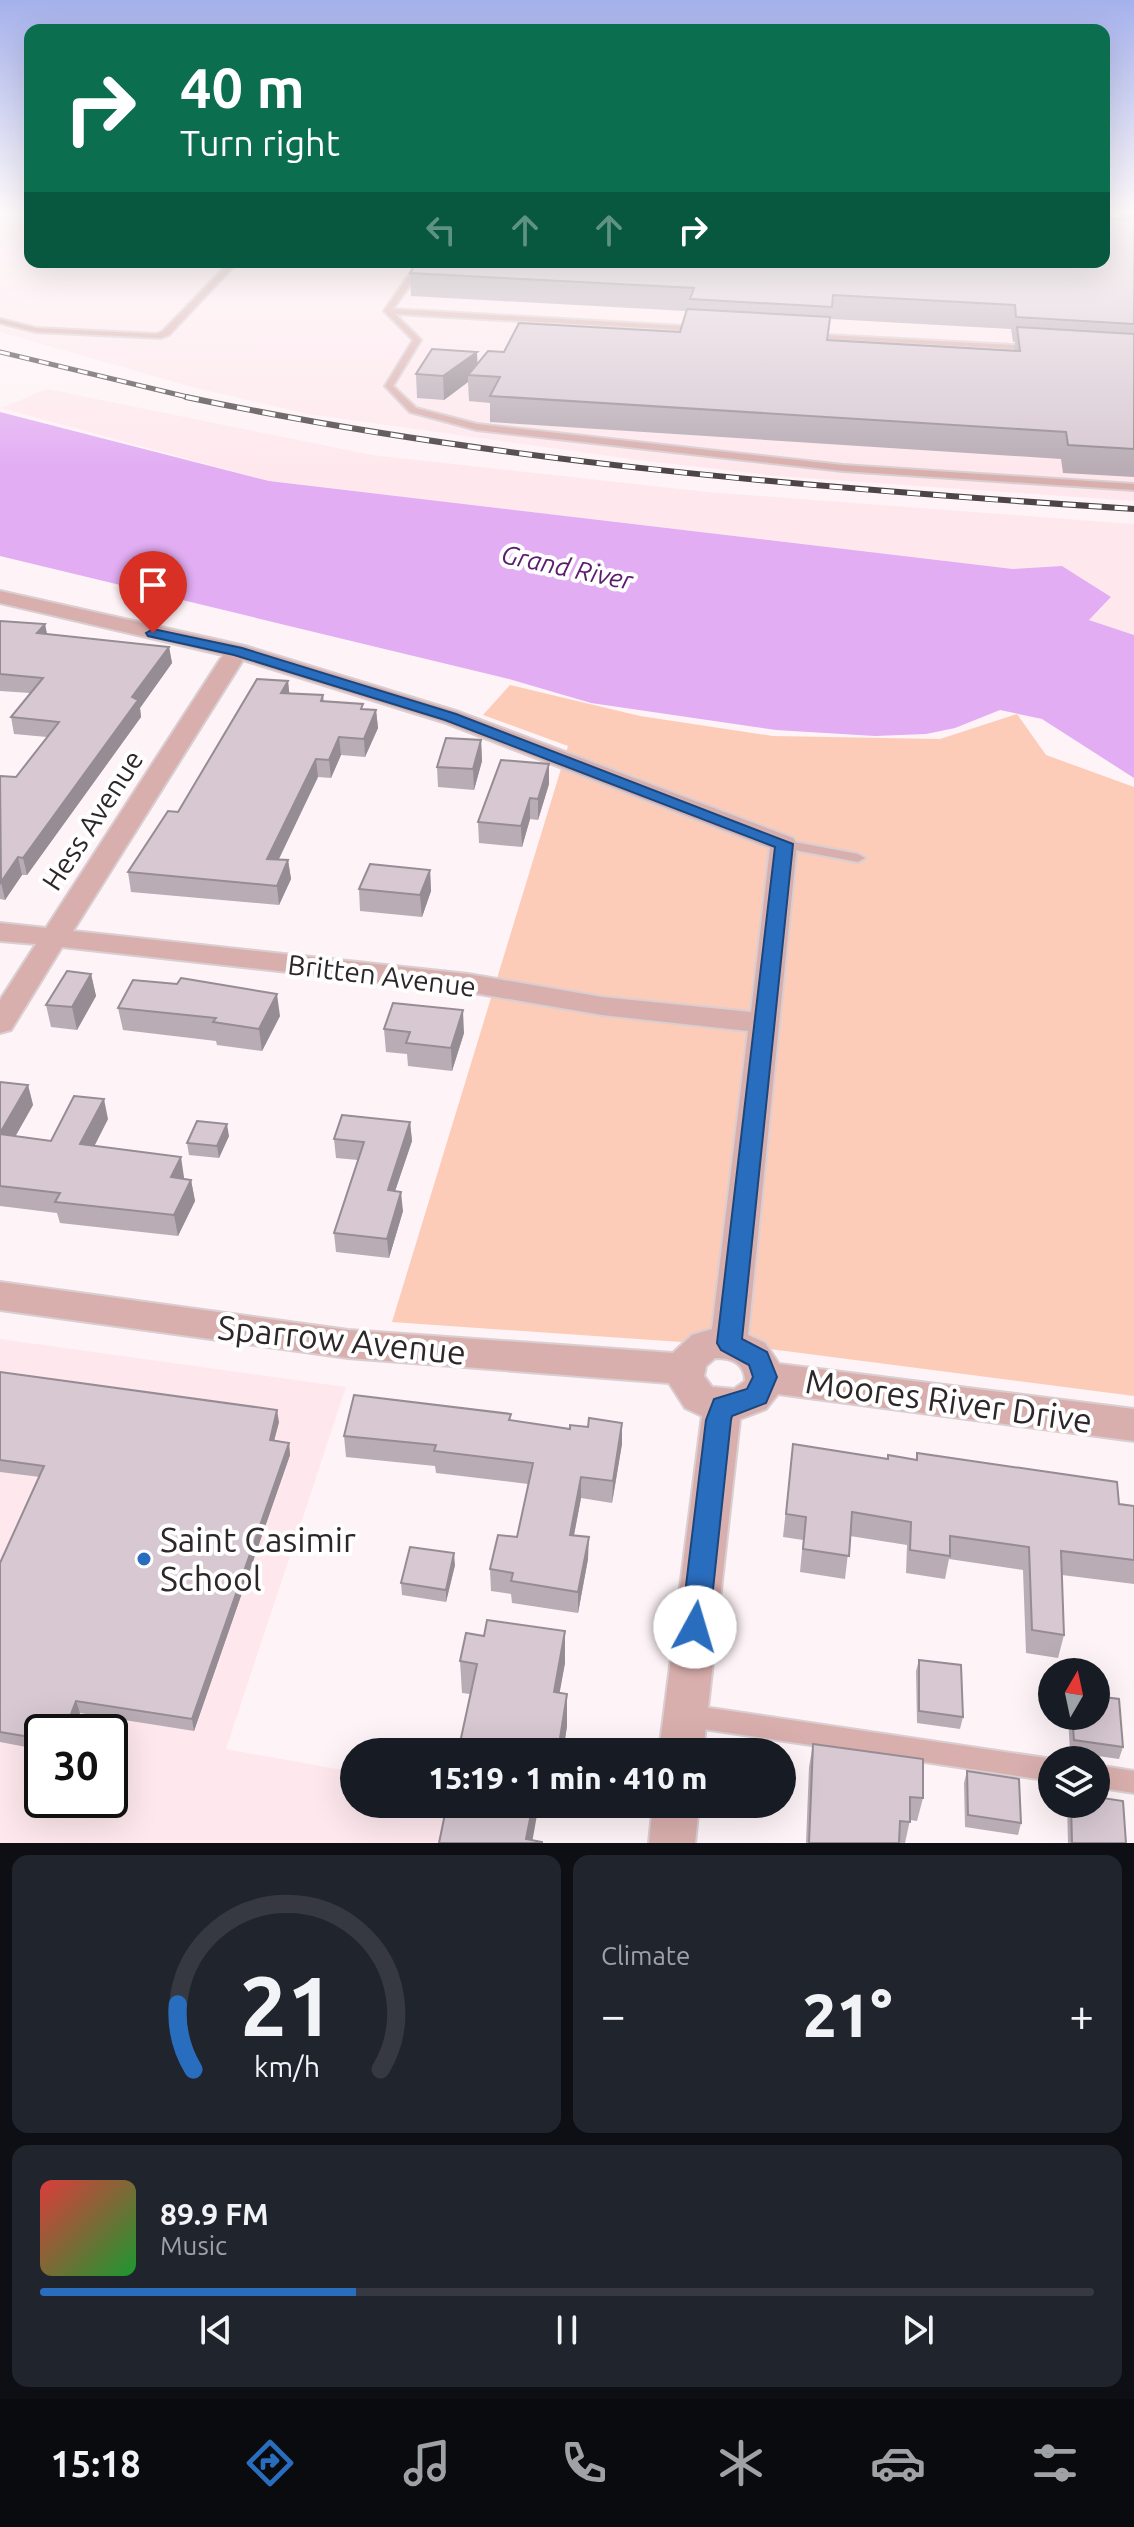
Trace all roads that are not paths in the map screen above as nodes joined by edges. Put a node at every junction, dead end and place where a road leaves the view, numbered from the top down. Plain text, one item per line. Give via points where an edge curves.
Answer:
1 (200, 298) edge
2 (397, 298) edge
3 (388, 311) junction
4 (0, 321) edge
5 (705, 330) edge
6 (801, 335) edge
7 (1039, 349) edge
8 (1134, 487) edge
9 (0, 597) edge
10 (237, 651) junction
11 (784, 844) junction
12 (858, 858) dead end
13 (0, 932) edge
14 (54, 938) junction
15 (0, 1023) edge
16 (763, 1023) junction
17 (0, 1296) edge
18 (729, 1343) junction
19 (684, 1369) junction
20 (765, 1377) junction
21 (722, 1406) junction
22 (1134, 1425) edge
23 (683, 1734) edge
24 (1038, 1769) edge
25 (1110, 1778) edge
26 (1134, 1782) edge
27 (675, 1818) edge
28 (672, 1843) edge

1 - 4 lane via 158,336 36,330
2 - 3 lane
3 - 5 lane
3 - 8 lane via 417,340 389,386 413,410 477,427 843,468
6 - 7 lane
9 - 10 street
10 - 11 street via 451,717
10 - 14 street, Hess Avenue
11 - 12 lane
11 - 16 street
13 - 14 street, Britten Avenue
14 - 15 street, Hess Avenue
14 - 16 street, Britten Avenue via 468,983 602,1006
16 - 18 street
17 - 19 street, Sparrow Avenue via 348,1344
18 - 19 street via 705,1345
18 - 20 street via 758,1359
19 - 21 street via 698,1398
20 - 21 street via 757,1396
20 - 22 street, Moores River Drive
21 - 23 street
23 - 24 lane
25 - 26 lane
27 - 28 street

